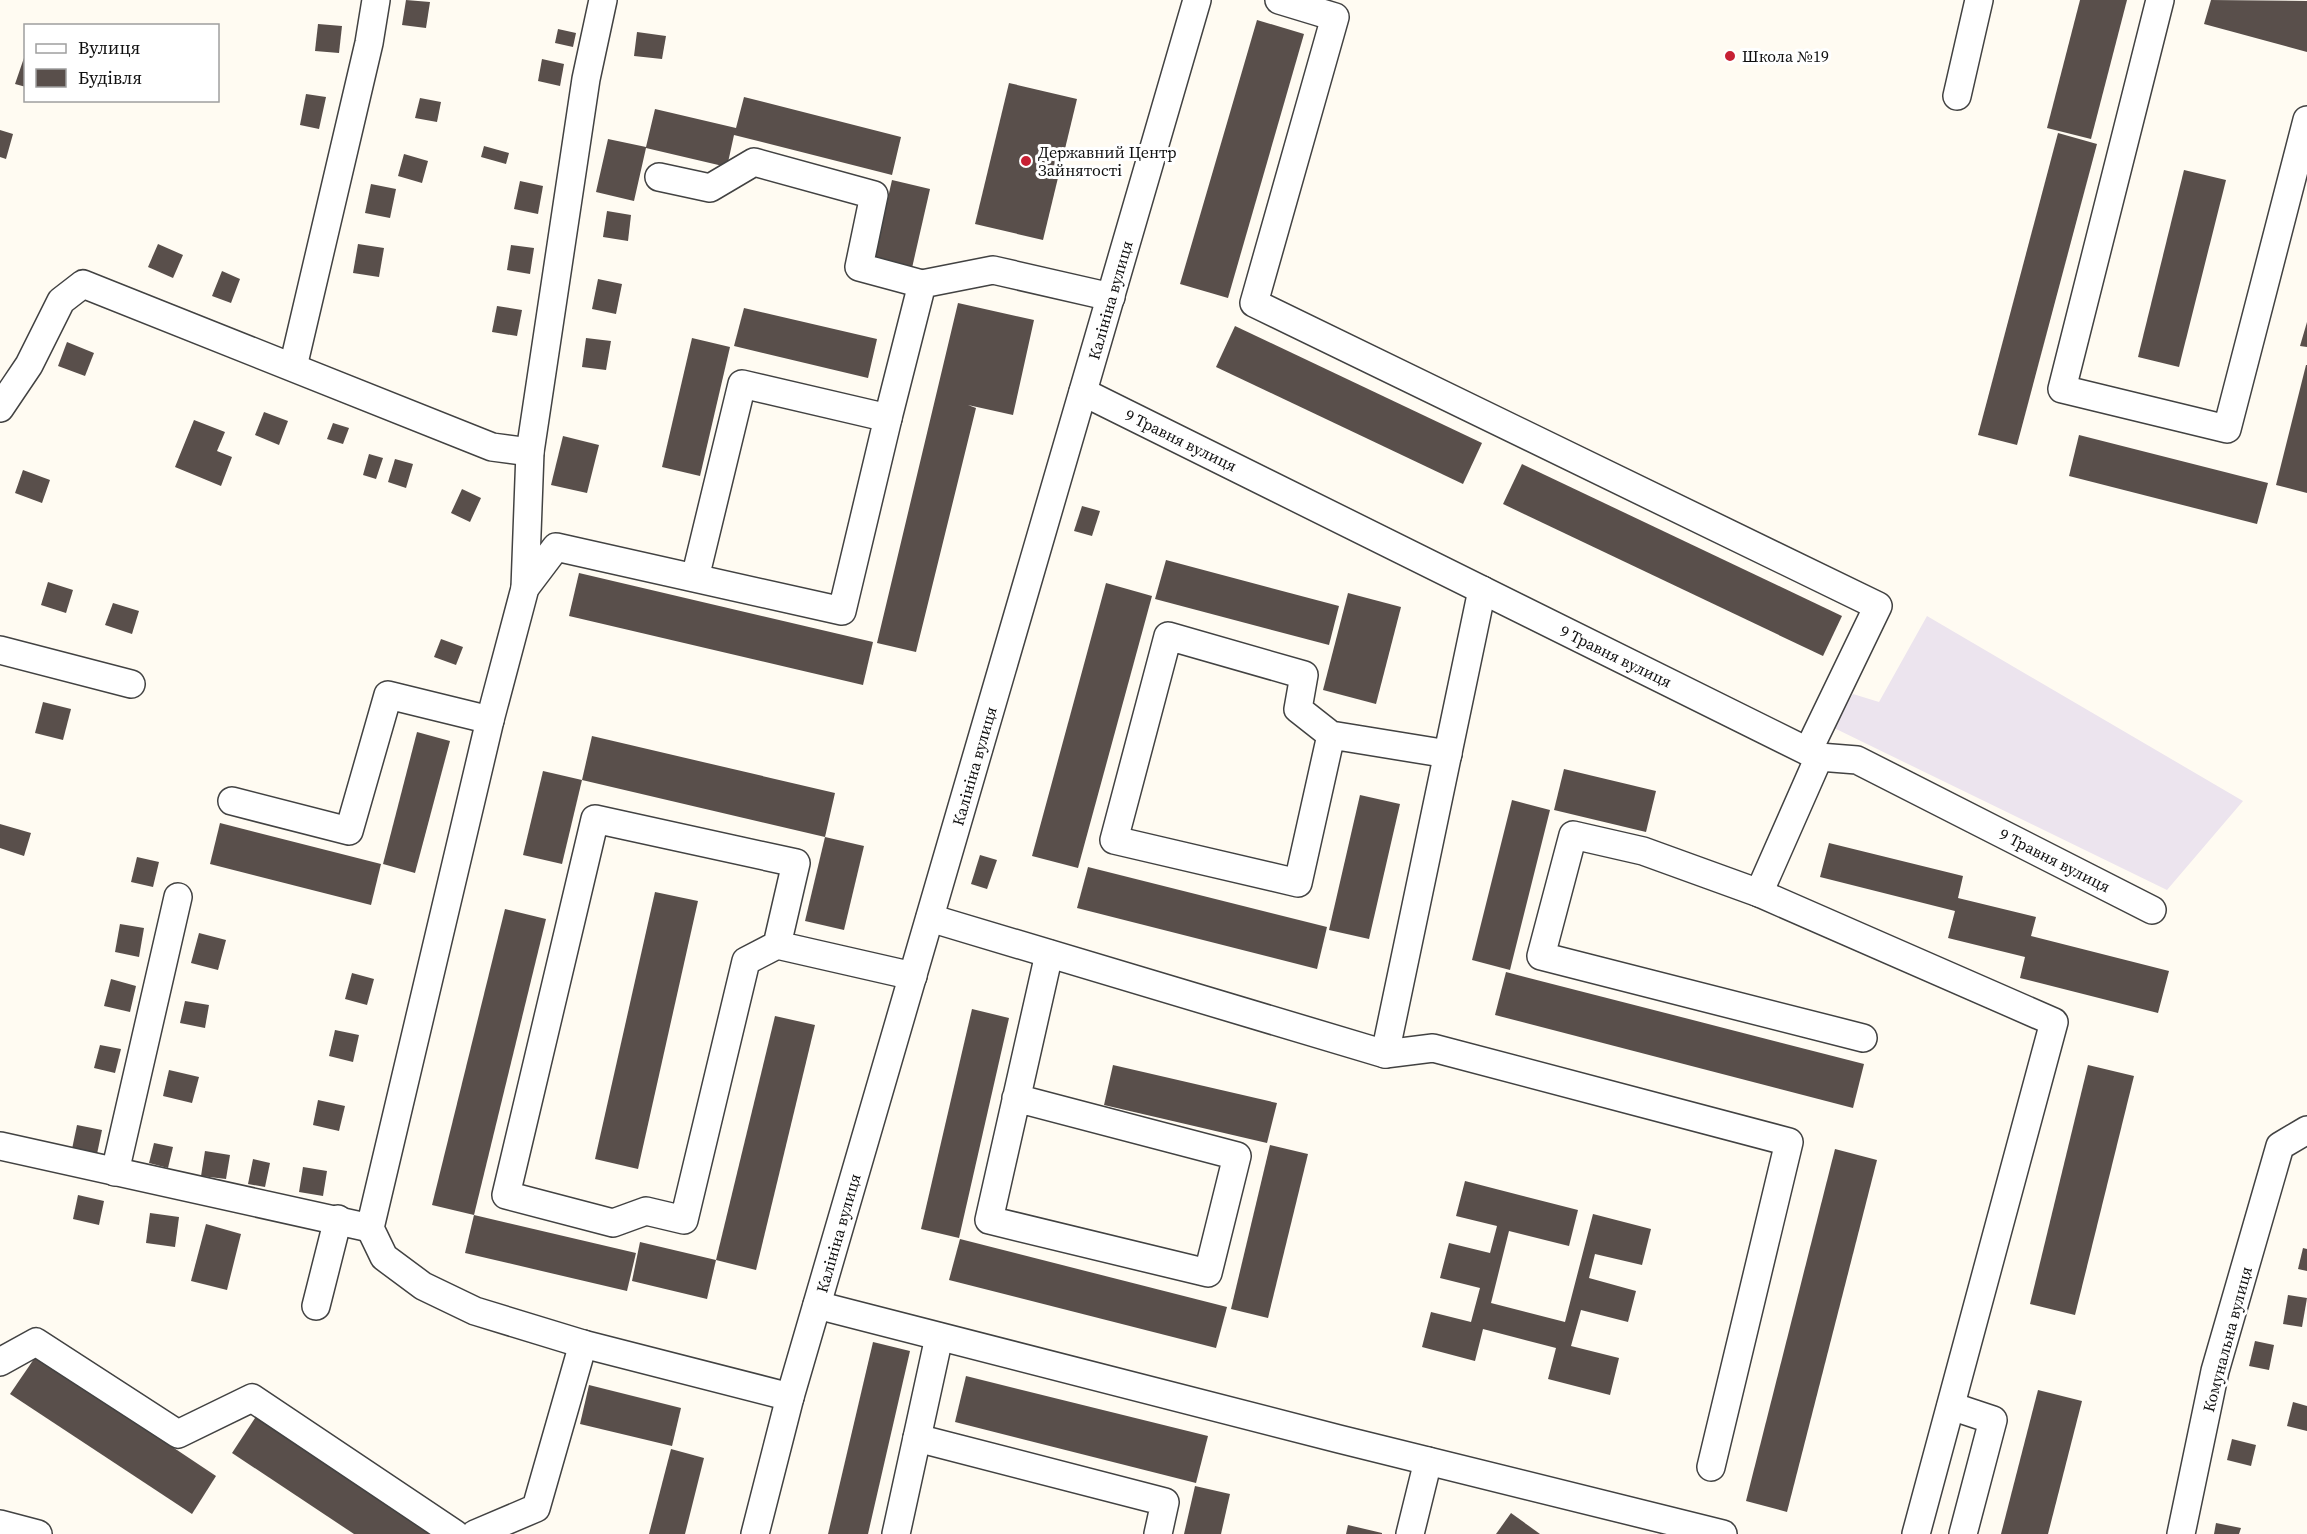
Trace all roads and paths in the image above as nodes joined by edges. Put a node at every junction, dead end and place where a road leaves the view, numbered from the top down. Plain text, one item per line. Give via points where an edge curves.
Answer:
1 (376, 0) edge
2 (603, 0) edge
3 (1197, 0) edge
4 (1279, 0) edge
5 (1979, 0) edge
6 (2160, 0) edge
7 (1957, 96) dead end
8 (2307, 120) edge
9 (658, 177) dead end
10 (922, 284) junction
11 (1111, 297) junction
12 (293, 367) junction
13 (1083, 392) junction
14 (0, 408) edge
15 (888, 418) junction
16 (530, 452) junction
17 (695, 578) junction
18 (525, 588) junction
19 (1482, 590) junction
20 (0, 650) edge
21 (131, 684) dead end
22 (490, 720) junction
23 (1331, 735) junction
24 (1448, 754) junction
25 (1813, 754) junction
26 (232, 801) dead end
27 (1759, 893) junction
28 (178, 897) dead end
29 (2152, 910) dead end
30 (930, 918) junction
31 (777, 945) junction
32 (1049, 954) junction
33 (913, 976) junction
34 (1863, 1038) dead end
35 (1385, 1054) junction
36 (1016, 1098) junction
37 (2307, 1130) edge
38 (0, 1146) edge
39 (115, 1172) junction
40 (338, 1219) junction
41 (370, 1228) junction
42 (817, 1305) junction
43 (316, 1306) dead end
44 (939, 1337) junction
45 (584, 1344) junction
46 (0, 1362) edge
47 (790, 1397) junction
48 (1951, 1406) junction
49 (917, 1438) junction
50 (1428, 1461) junction
51 (1711, 1467) dead end
52 (0, 1524) edge
53 (39, 1534) edge
54 (455, 1534) edge
55 (475, 1534) edge
56 (755, 1534) edge
57 (896, 1534) edge
58 (1158, 1534) edge
59 (1410, 1534) edge
60 (1723, 1534) edge
61 (1916, 1534) edge
62 (1963, 1534) edge
63 (2181, 1534) edge

1 - 12 street
2 - 16 street via 586,79
3 - 11 street, Калініна вулиця
4 - 25 street via 1335,17 1254,303 1878,606
5 - 7 street
6 - 8 street via 2062,389 2227,429
9 - 10 street via 710,188 754,162 874,195 859,267
10 - 11 street via 993,270
10 - 15 street
11 - 13 street, Калініна вулиця
12 - 14 street via 83,284 61,301 29,365
12 - 16 street via 492,447
13 - 19 street, 9 Травня вулиця
13 - 30 street, Калініна вулиця
15 - 17 street via 842,611
15 - 17 street via 742,384
16 - 18 street
17 - 18 street via 556,547
18 - 22 street
19 - 24 street
19 - 25 street, 9 Травня вулиця
20 - 21 street
22 - 26 street via 388,695 349,831
22 - 41 street
23 - 23 street via 1298,883 1114,840 1168,636 1304,675 1298,709
23 - 24 street
24 - 35 street
25 - 27 street
25 - 29 street, 9 Травня вулиця via 1857,760
27 - 34 street via 1642,851 1573,835 1541,956
27 - 48 street via 2054,1023
28 - 39 street
30 - 32 street
30 - 33 street, Калініна вулиця
31 - 31 street via 796,863 596,819 506,1195 613,1223 646,1211 684,1220 746,961
31 - 33 street
32 - 35 street
32 - 36 street
33 - 42 street, Калініна вулиця
35 - 51 street via 1433,1048 1789,1142
36 - 36 street via 989,1220 1209,1273 1238,1155
37 - 63 street, Комунальна вулиця via 2280,1146 2215,1371
38 - 39 street
39 - 40 street
40 - 41 street
40 - 43 street
41 - 45 street via 384,1257 423,1286 475,1311
42 - 44 street
42 - 47 street, Калініна вулиця
44 - 49 street
44 - 50 street
45 - 47 street
45 - 55 street via 536,1508
46 - 54 street via 36,1342 178,1434 252,1398
47 - 56 street, Калініна вулиця
48 - 61 street
48 - 62 street via 1994,1420
49 - 57 street
49 - 58 street via 1165,1502
50 - 59 street
50 - 60 street
52 - 53 street

